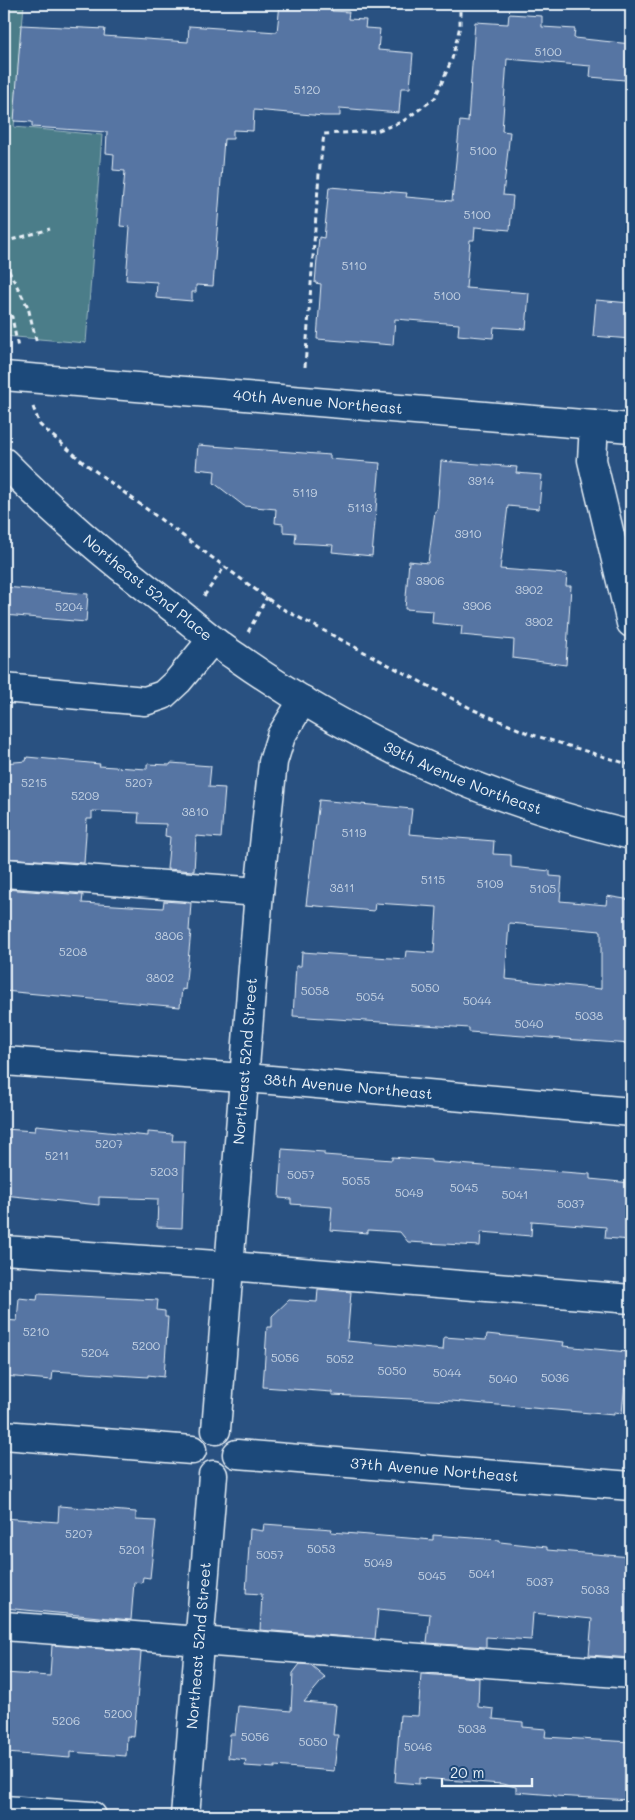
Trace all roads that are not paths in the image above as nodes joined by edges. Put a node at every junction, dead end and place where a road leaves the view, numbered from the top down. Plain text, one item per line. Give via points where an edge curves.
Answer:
1 (4, 376) edge
2 (594, 425) junction
3 (631, 428) edge
4 (4, 462) edge
5 (631, 623) edge
6 (212, 640) junction
7 (4, 688) edge
8 (303, 700) junction
9 (631, 836) edge
10 (4, 873) edge
11 (259, 892) junction
12 (4, 1061) edge
13 (245, 1078) junction
14 (631, 1112) edge
15 (4, 1250) edge
16 (230, 1266) junction
17 (631, 1299) edge
18 (216, 1430) junction
19 (4, 1435) edge
20 (192, 1450) junction
21 (237, 1454) junction
22 (213, 1475) junction
23 (631, 1486) edge
24 (4, 1626) edge
25 (198, 1641) junction
26 (631, 1674) edge
27 (4, 1810) edge
28 (92, 1816) edge
29 (185, 1816) edge

1 - 2 street, 40th Avenue Northeast
2 - 3 street, 40th Avenue Northeast
2 - 5 street via 592,460
4 - 6 street, Northeast 52nd Place via 40,500
6 - 7 street via 163,695 145,701
6 - 8 street, Northeast 52nd Place
8 - 9 street, 39th Avenue Northeast via 433,770 521,804
8 - 11 street, Northeast 52nd Street via 281,736 272,762
10 - 11 street
11 - 13 street, Northeast 52nd Street
12 - 13 street, 38th Avenue Northeast
13 - 14 street, 38th Avenue Northeast
13 - 16 street, Northeast 52nd Street
15 - 16 street
16 - 17 street
16 - 18 street, Northeast 52nd Street
18 - 20 street via 201,1434
18 - 21 street via 228,1434
19 - 20 street
20 - 22 street via 197,1467
21 - 22 street via 231,1468
21 - 23 street, 37th Avenue Northeast
22 - 25 street, Northeast 52nd Street
24 - 25 street
25 - 26 street
25 - 29 street, Northeast 52nd Street
27 - 28 street

